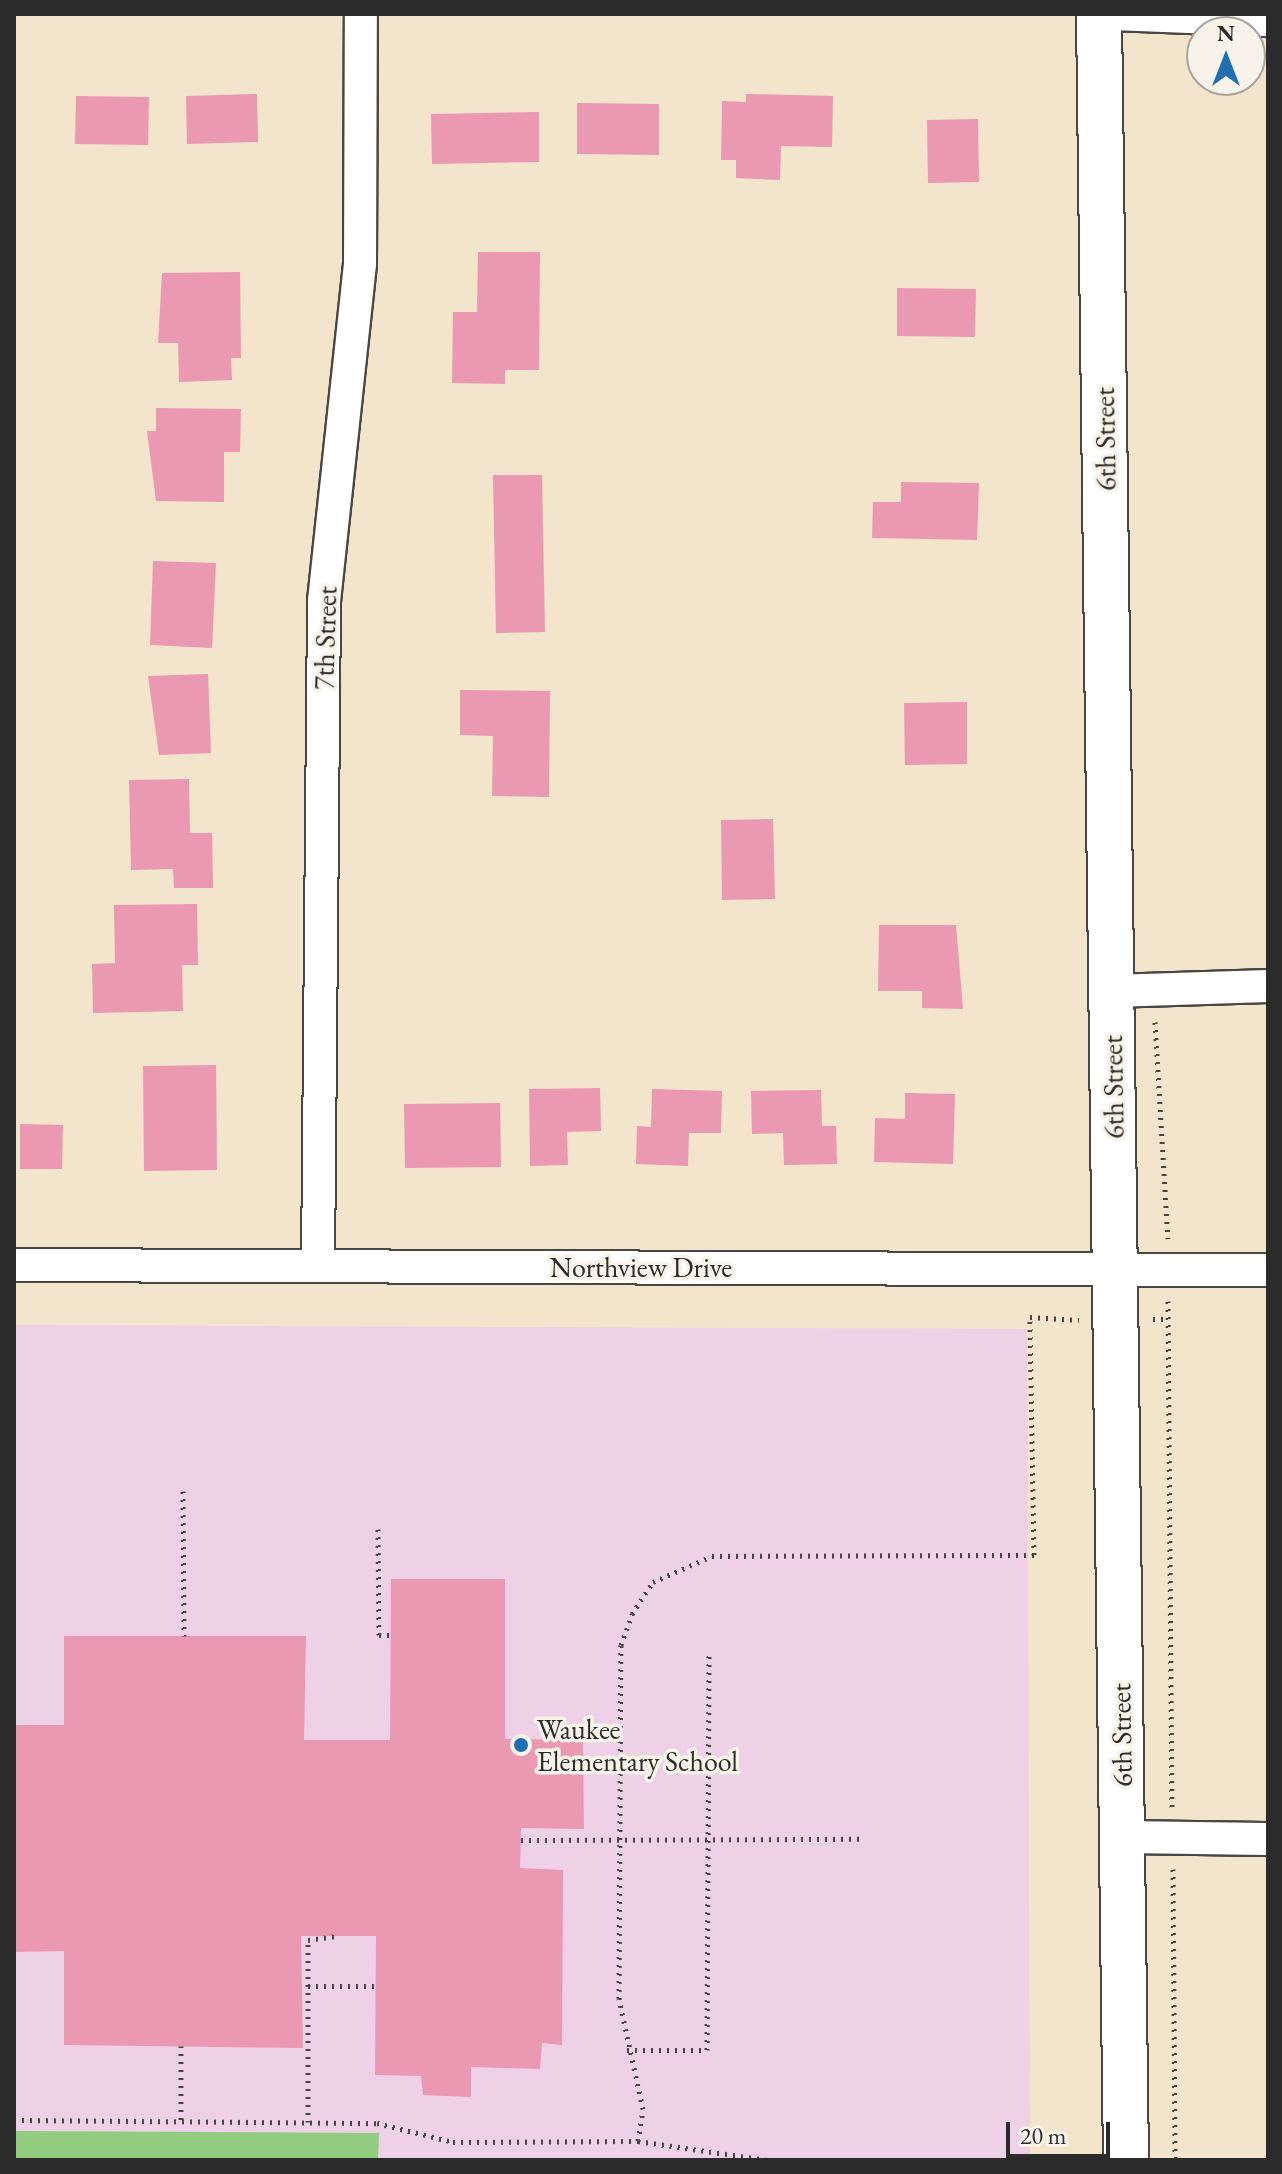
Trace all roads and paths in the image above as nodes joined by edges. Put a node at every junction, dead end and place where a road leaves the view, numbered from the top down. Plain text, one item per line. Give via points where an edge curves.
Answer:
1 (361, 14) edge
2 (1099, 14) edge
3 (1110, 14) edge
4 (1268, 20) edge
5 (1268, 986) edge
6 (1155, 990) junction
7 (1112, 991) junction
8 (1168, 1243) dead end
9 (14, 1265) edge
10 (318, 1265) junction
11 (1115, 1269) junction
12 (1268, 1270) edge
13 (1168, 1303) dead end
14 (1150, 1319) dead end
15 (1169, 1319) junction
16 (1068, 1320) dead end
17 (183, 1491) dead end
18 (378, 1529) dead end
19 (391, 1635) dead end
20 (184, 1636) dead end
21 (709, 1654) dead end
22 (1122, 1837) junction
23 (1173, 1838) junction
24 (620, 1839) junction
25 (708, 1839) junction
26 (864, 1839) dead end
27 (1268, 1839) edge
28 (521, 1840) dead end
29 (338, 1936) dead end
30 (308, 1986) junction
31 (375, 1986) dead end
32 (181, 2046) dead end
33 (627, 2050) junction
34 (14, 2120) edge
35 (181, 2121) junction
36 (308, 2122) junction
37 (638, 2141) junction
38 (767, 2160) edge
39 (1126, 2160) edge
40 (1175, 2160) edge

1 - 10 street, 7th Street via 360,264 324,601
2 - 7 main road, 6th Street
3 - 4 street
5 - 6 street
6 - 7 street
6 - 8 path
7 - 11 main road, 6th Street
9 - 10 street, Northview Drive
10 - 11 street, Northview Drive
11 - 12 street, Northview Drive
11 - 22 main road, 6th Street
13 - 15 path
14 - 15 path
15 - 23 path
16 - 24 path via 1030,1317 1034,1555 712,1556 653,1582 621,1645
17 - 20 path
18 - 19 path via 379,1635
21 - 25 path
22 - 23 street
22 - 39 main road, 6th Street
23 - 27 street
23 - 40 path
24 - 25 path
24 - 28 path
24 - 33 path via 619,1999
25 - 26 path
25 - 33 path via 707,2050
29 - 30 path via 308,1940
30 - 31 path
30 - 36 path
32 - 35 path
33 - 37 path via 643,2109
34 - 35 path
35 - 36 path
36 - 37 path via 377,2123 453,2142
37 - 38 path

